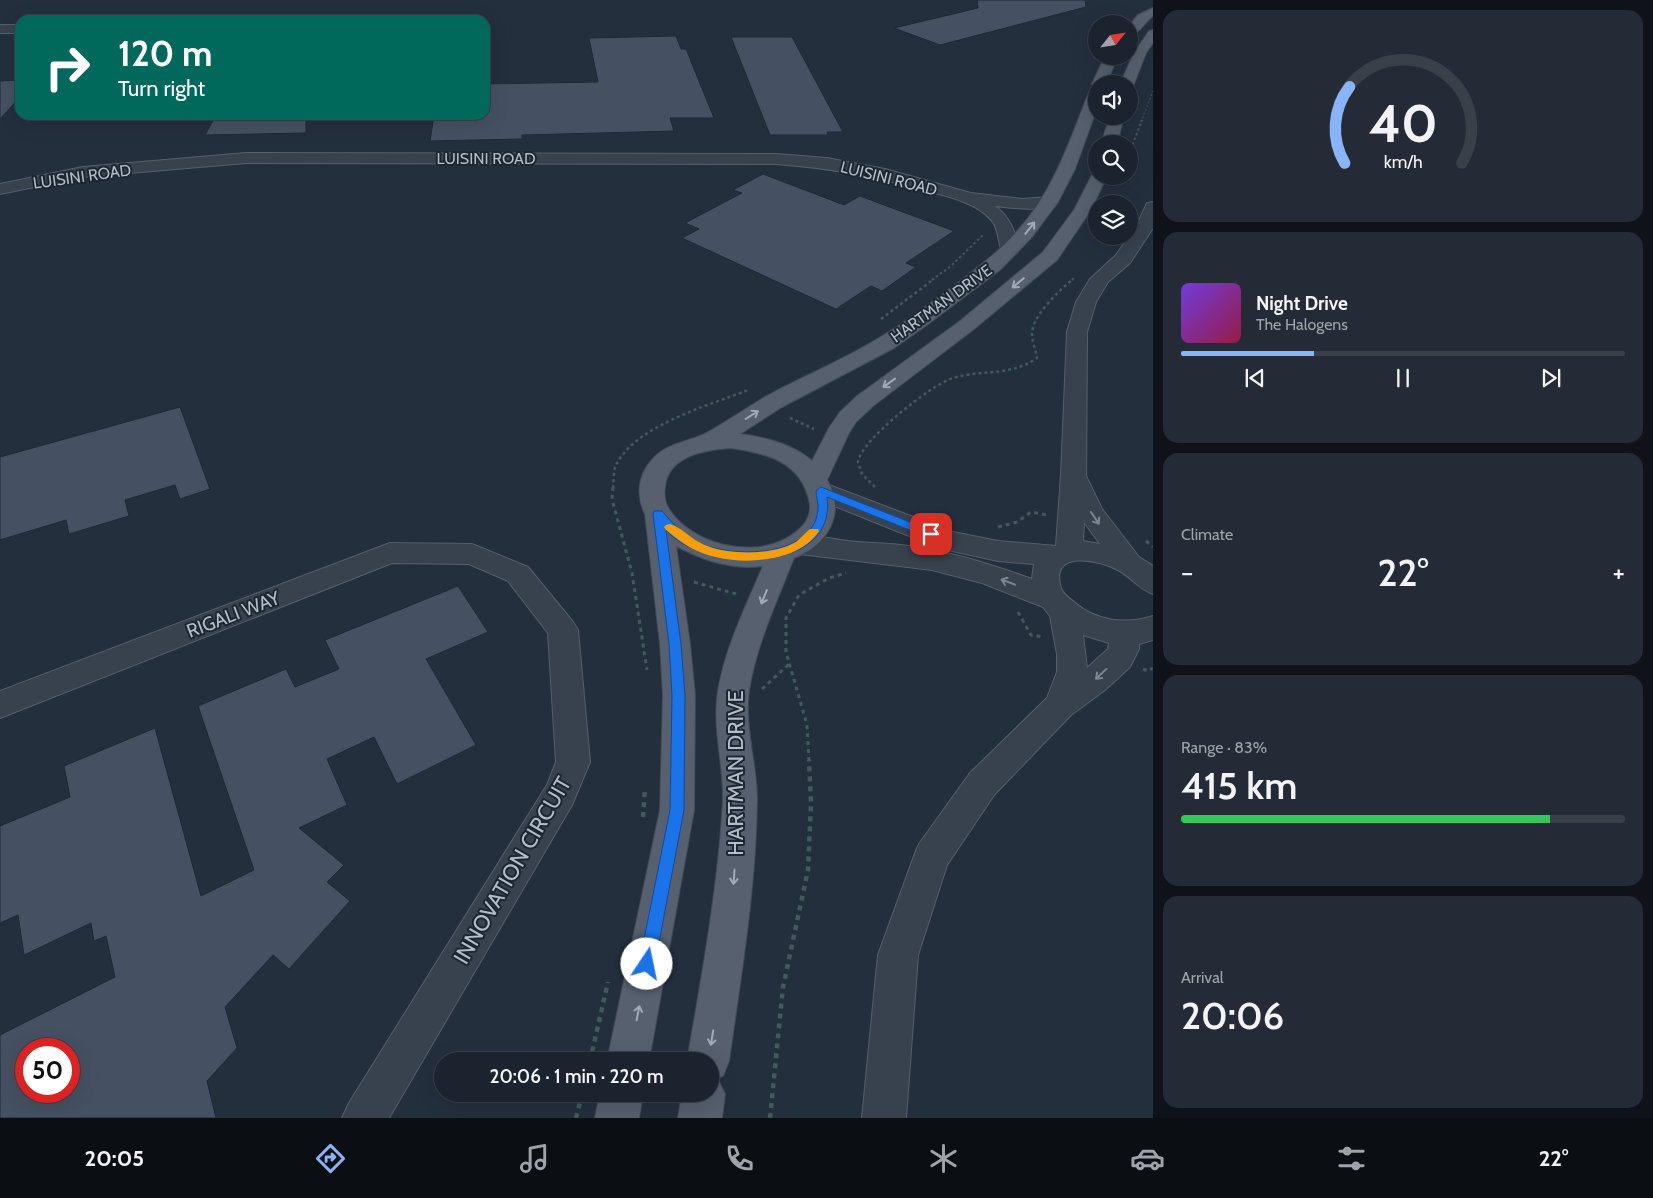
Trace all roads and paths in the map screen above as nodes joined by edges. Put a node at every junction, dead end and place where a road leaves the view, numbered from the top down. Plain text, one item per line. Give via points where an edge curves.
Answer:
1 (1153, 11) edge
2 (1138, 23) edge
3 (0, 29) edge
4 (15, 29) edge
5 (1153, 34) edge
6 (1131, 75) edge
7 (1153, 91) edge
8 (1088, 113) edge
9 (1136, 135) edge
10 (1094, 185) edge
11 (0, 189) edge
12 (970, 198) junction
13 (1050, 202) junction
14 (1153, 207) edge
15 (996, 214) junction
16 (1010, 249) junction
17 (1079, 273) dead end
18 (880, 320) dead end
19 (770, 404) junction
20 (836, 437) junction
21 (711, 441) junction
22 (1074, 475) junction
23 (818, 486) junction
24 (882, 493) dead end
25 (658, 514) junction
26 (1070, 519) junction
27 (1099, 524) junction
28 (989, 526) dead end
29 (1153, 547) edge
30 (791, 548) junction
31 (472, 554) joint
32 (1064, 554) junction
33 (854, 571) dead end
34 (632, 573) junction
35 (1145, 575) edge
36 (665, 577) junction
37 (1059, 604) junction
38 (776, 607) junction
39 (1014, 609) dead end
40 (1138, 638) edge
41 (1070, 642) junction
42 (1153, 668) edge
43 (647, 674) dead end
44 (0, 705) edge
45 (1060, 706) junction
46 (646, 786) dead end
47 (643, 824) dead end
48 (610, 976) dead end
49 (592, 1052) edge
50 (630, 1052) edge
51 (709, 1052) edge
52 (580, 1102) edge
53 (620, 1102) edge
54 (702, 1102) edge
55 (364, 1118) edge
56 (576, 1118) edge
57 (617, 1118) edge
58 (700, 1118) edge
59 (770, 1118) edge
60 (884, 1118) edge

1 - 2 main road
3 - 4 street
5 - 6 main road
7 - 9 path
8 - 13 main road, HARTMAN DRIVE via 1067,169
10 -> 20 main road, HARTMAN DRIVE via 1082,210 1050,256 967,325 865,401 848,417
11 - 12 street, LUISINI ROAD via 83,172 246,158 776,159 827,163 885,174
12 - 13 street, LUISINI ROAD via 1018,204
12 - 15 street, LUISINI ROAD
16 -> 13 main road, HARTMAN DRIVE
14 - 22 street via 1146,225 1123,259 1100,279 1086,302 1077,332
15 - 16 street, LUISINI ROAD via 1006,226
15 - 18 path via 990,216 992,227 951,266
16 - 19 main road, HARTMAN DRIVE via 993,266 886,343
17 - 24 path via 1035,321 1032,334 1037,358 1028,366 1014,372 949,379 907,407 864,448 858,459 858,469
19 - 20 path via 781,413
21 -> 19 main road, HARTMAN DRIVE
19 - 34 path via 753,388 656,427 636,440 615,466 612,498
20 - 23 main road, HARTMAN DRIVE
21 - 23 main road via 751,442 771,448 804,467
21 - 25 main road via 677,452 656,472 652,500
22 - 26 street
22 -> 27 street
23 - 30 main road via 824,510 817,529
23 - 32 street via 949,541 998,551
25 - 30 main road via 673,532 696,546 724,555 754,557
25 - 36 main road
26 - 28 path via 1032,512 1017,522
26 - 32 street via 1069,540
27 - 29 path via 1128,528
27 - 35 street
37 -> 30 street via 988,574 932,560 902,554
30 -> 38 main road, HARTMAN DRIVE
31 - 44 street, RIGALI WAY via 390,553
31 - 55 street, INNOVATION CIRCUIT via 518,574 563,630 573,762 560,794
32 - 35 street via 1089,551 1109,555
32 - 37 street via 1048,564 1045,574 1046,586
33 - 38 path via 829,578
34 - 36 path
34 - 43 path
36 - 38 path via 688,580
50 -> 36 main road via 677,810 679,696
37 - 40 street via 1092,627
37 - 41 street
38 -> 51 main road, HARTMAN DRIVE via 739,663 733,693 733,733 740,799 731,912
38 - 59 path via 786,618 786,652 807,725 810,803 808,870 783,987
39 - 41 path via 1020,613 1031,635
40 - 42 path via 1148,671
40 -> 45 street via 1094,681
41 - 45 street via 1072,672
45 - 60 street via 982,784 932,856 898,955
46 - 47 path
48 - 49 path
52 - 56 path
53 - 57 main road
54 - 58 main road

